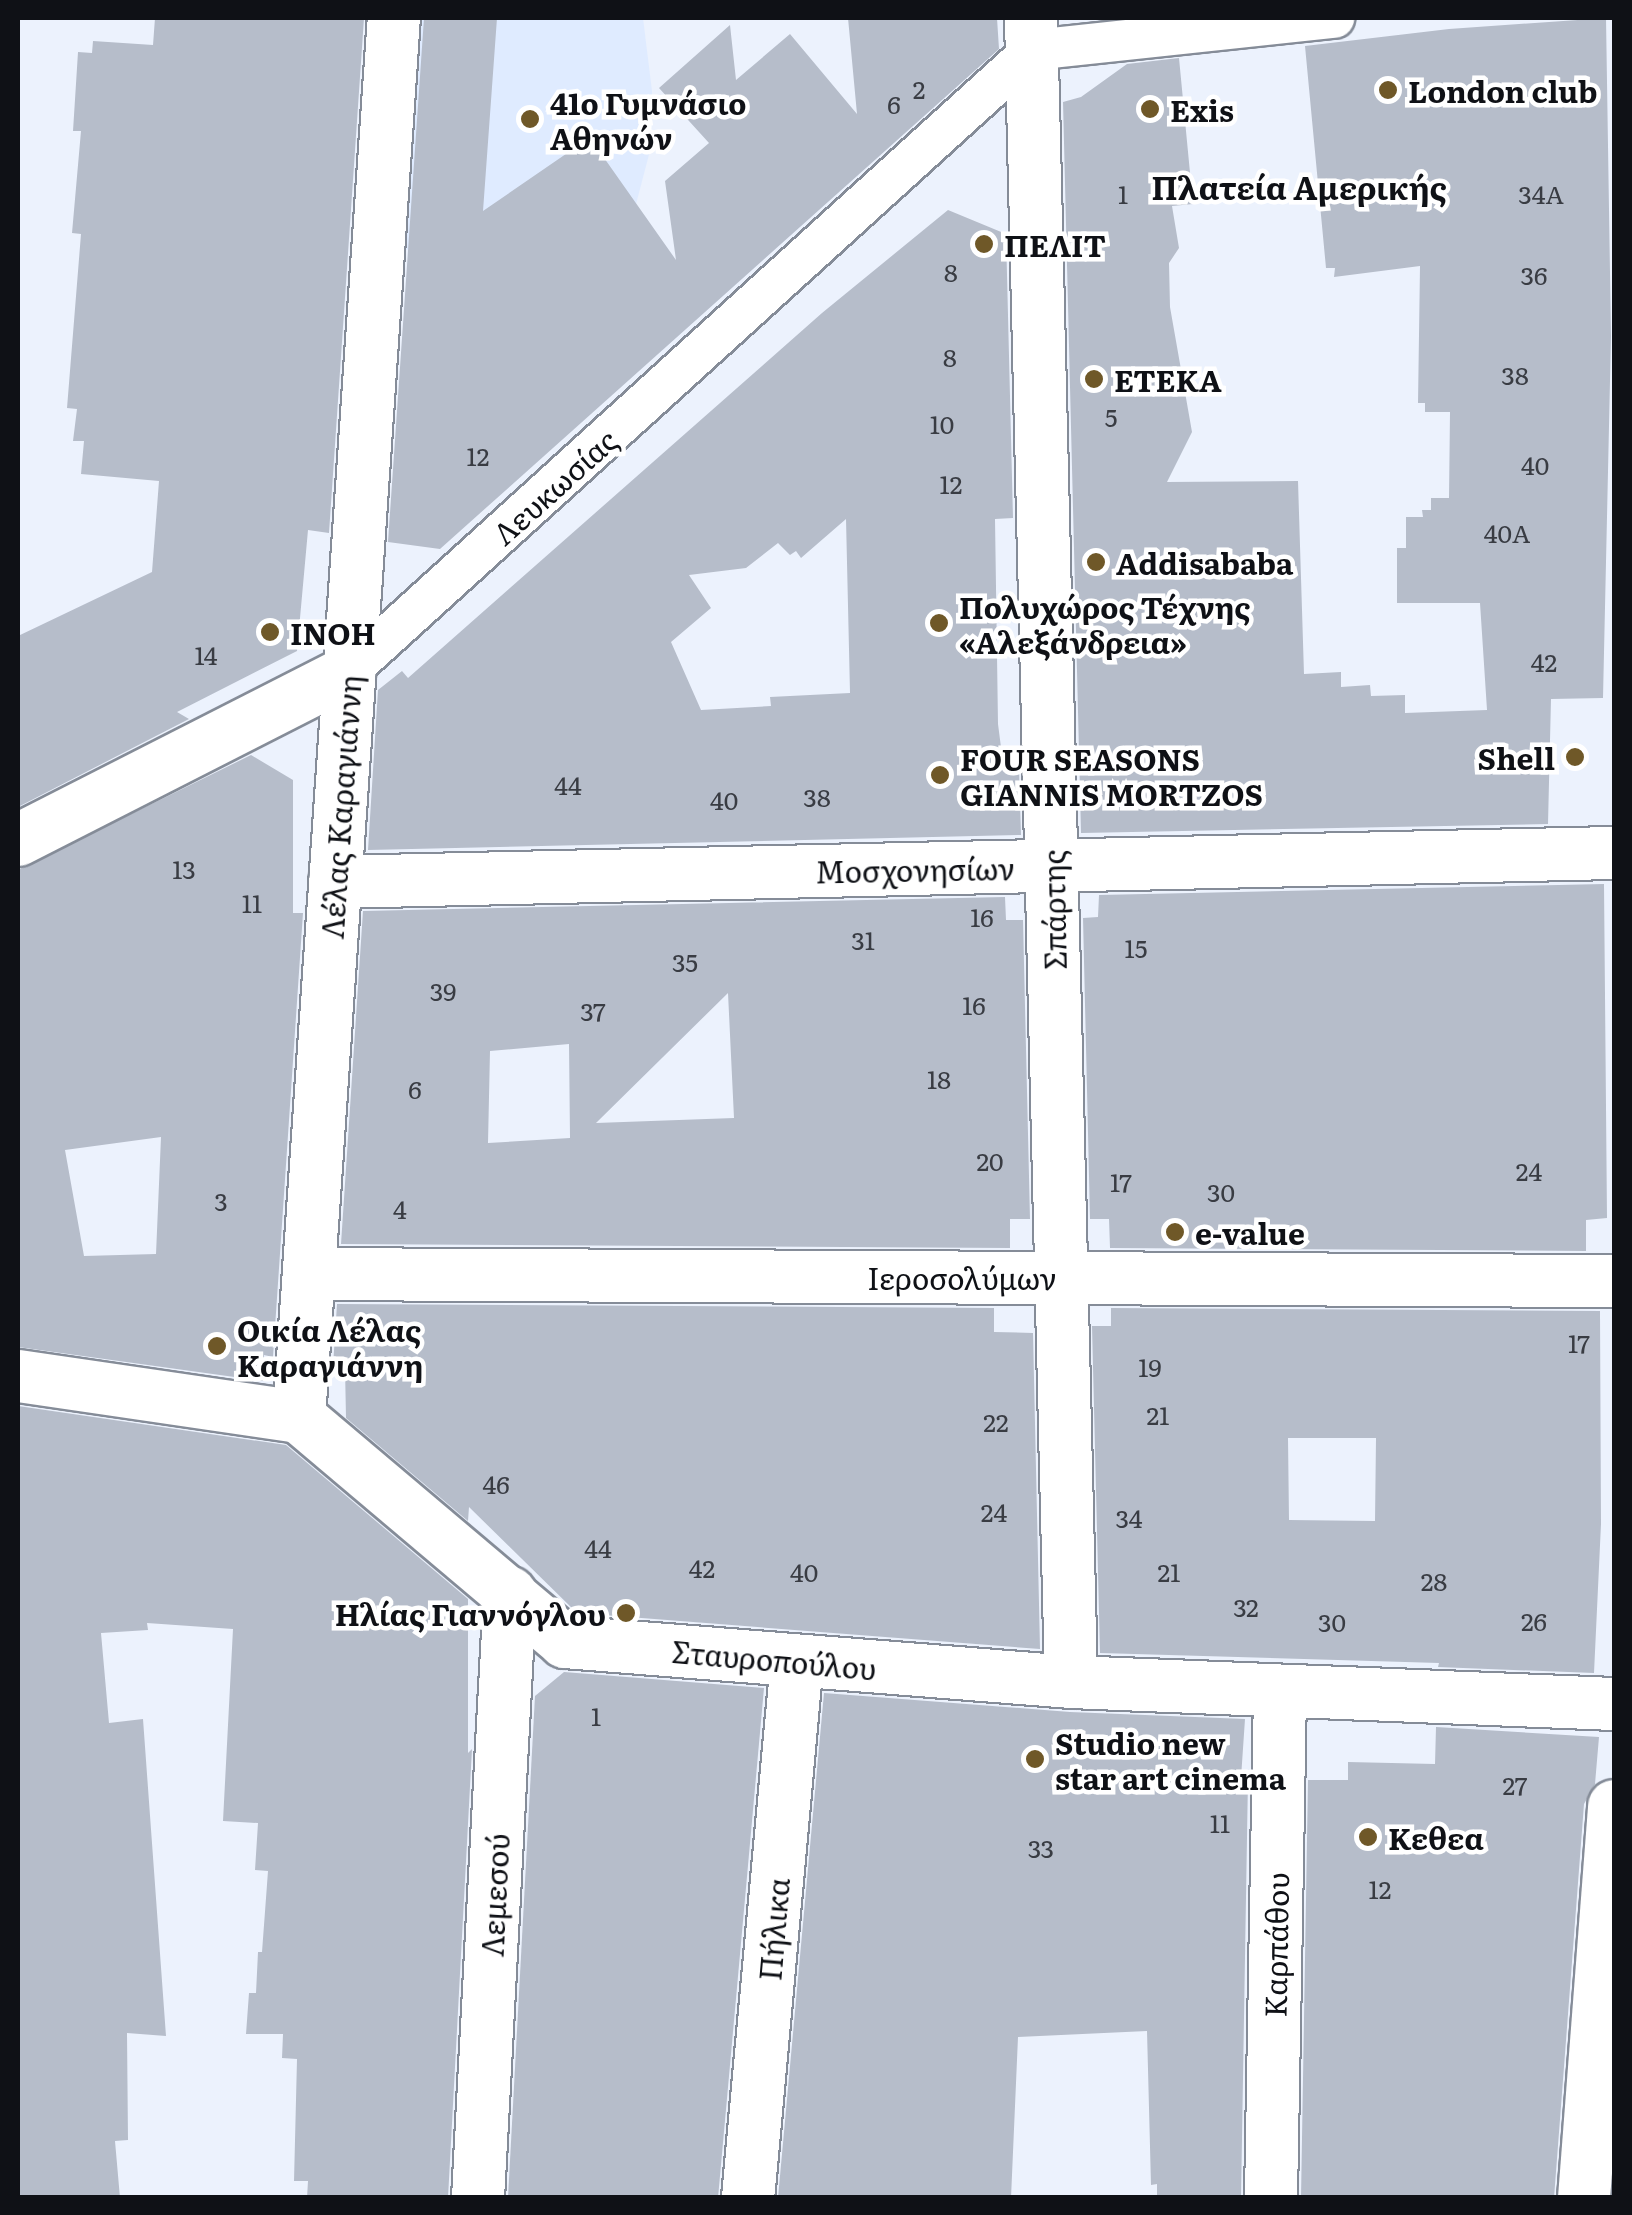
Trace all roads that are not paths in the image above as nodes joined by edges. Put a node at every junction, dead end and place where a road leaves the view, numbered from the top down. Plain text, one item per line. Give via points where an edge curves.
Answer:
1 (394, 18) edge
2 (1334, 18) edge
3 (1032, 34) edge
4 (349, 672) junction
5 (18, 840) edge
6 (1614, 853) edge
7 (1052, 866) junction
8 (335, 882) junction
9 (309, 1274) junction
10 (1061, 1278) junction
11 (1614, 1281) edge
12 (18, 1376) edge
13 (300, 1417) junction
14 (510, 1593) junction
15 (797, 1661) junction
16 (1071, 1682) junction
17 (1280, 1693) junction
18 (1614, 1704) edge
19 (1614, 1806) edge
20 (478, 2198) edge
21 (748, 2198) edge
22 (1270, 2198) edge
23 (1584, 2198) edge

1 - 4 street, Λέλας Καραγιάννη
2 - 3 street
3 - 4 street, Λευκωσίας
3 - 7 street, Σπάρτης
4 - 5 street, Λευκωσίας
4 - 8 street, Λέλας Καραγιάννη
6 - 7 street, Μοσχονησίων
7 - 8 street, Μοσχονησίων
7 - 10 street, Σπάρτης
8 - 9 street, Λέλας Καραγιάννη
9 - 10 street, Ιεροσολύμων
9 - 13 street, Λέλας Καραγιάννη
10 - 11 street, Ιεροσολύμων
10 - 16 street, Σπάρτης
12 - 13 street
13 - 14 street, Σταυροπούλου
14 - 15 street, Σταυροπούλου via 565,1642
14 - 20 street, Λεμεσού
15 - 16 street, Σταυροπούλου
15 - 21 street, Πήλικα
16 - 17 street, Σταυροπούλου
17 - 18 street, Σταυροπούλου
17 - 22 street, Καρπάθου
19 - 23 street

